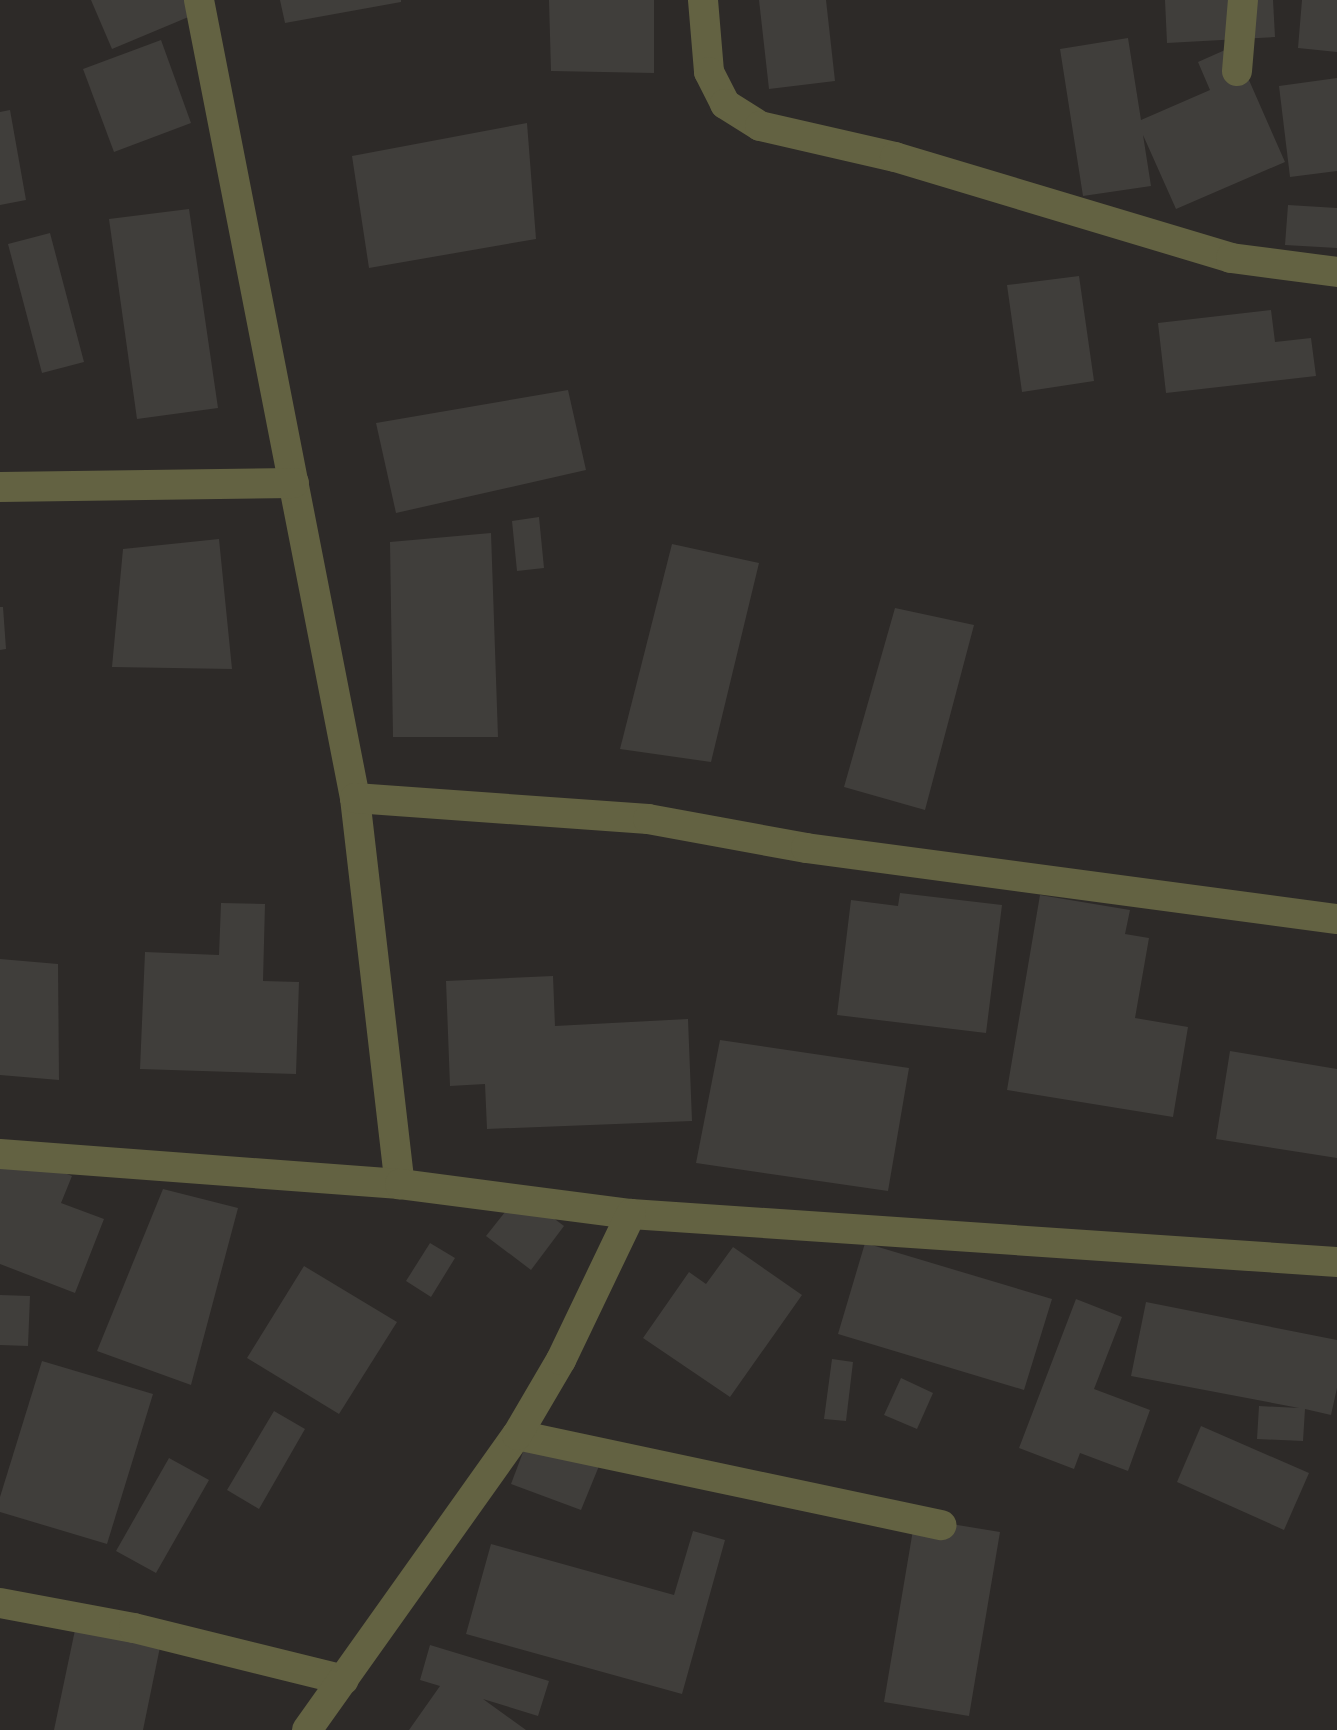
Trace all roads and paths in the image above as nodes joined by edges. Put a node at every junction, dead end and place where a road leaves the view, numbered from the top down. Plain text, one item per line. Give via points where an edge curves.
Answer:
1 (199, 0) edge
2 (703, 0) edge
3 (1243, 0) edge
4 (1237, 71) dead end
5 (1337, 272) edge
6 (294, 483) junction
7 (0, 487) edge
8 (355, 798) junction
9 (1337, 919) edge
10 (0, 1154) edge
11 (400, 1184) junction
12 (631, 1214) junction
13 (1337, 1262) edge
14 (516, 1435) junction
15 (942, 1524) dead end
16 (0, 1604) edge
17 (344, 1680) junction
18 (307, 1730) edge

1 - 6 street
2 - 5 street via 709,72 724,104 760,126 880,153 1231,258
3 - 4 street
6 - 7 street
6 - 8 street
8 - 9 street via 648,819 806,848
8 - 11 street
10 - 11 street
11 - 12 street
12 - 13 street
12 - 14 street via 561,1360
14 - 15 street
14 - 17 street
16 - 17 street via 134,1628
17 - 18 street

